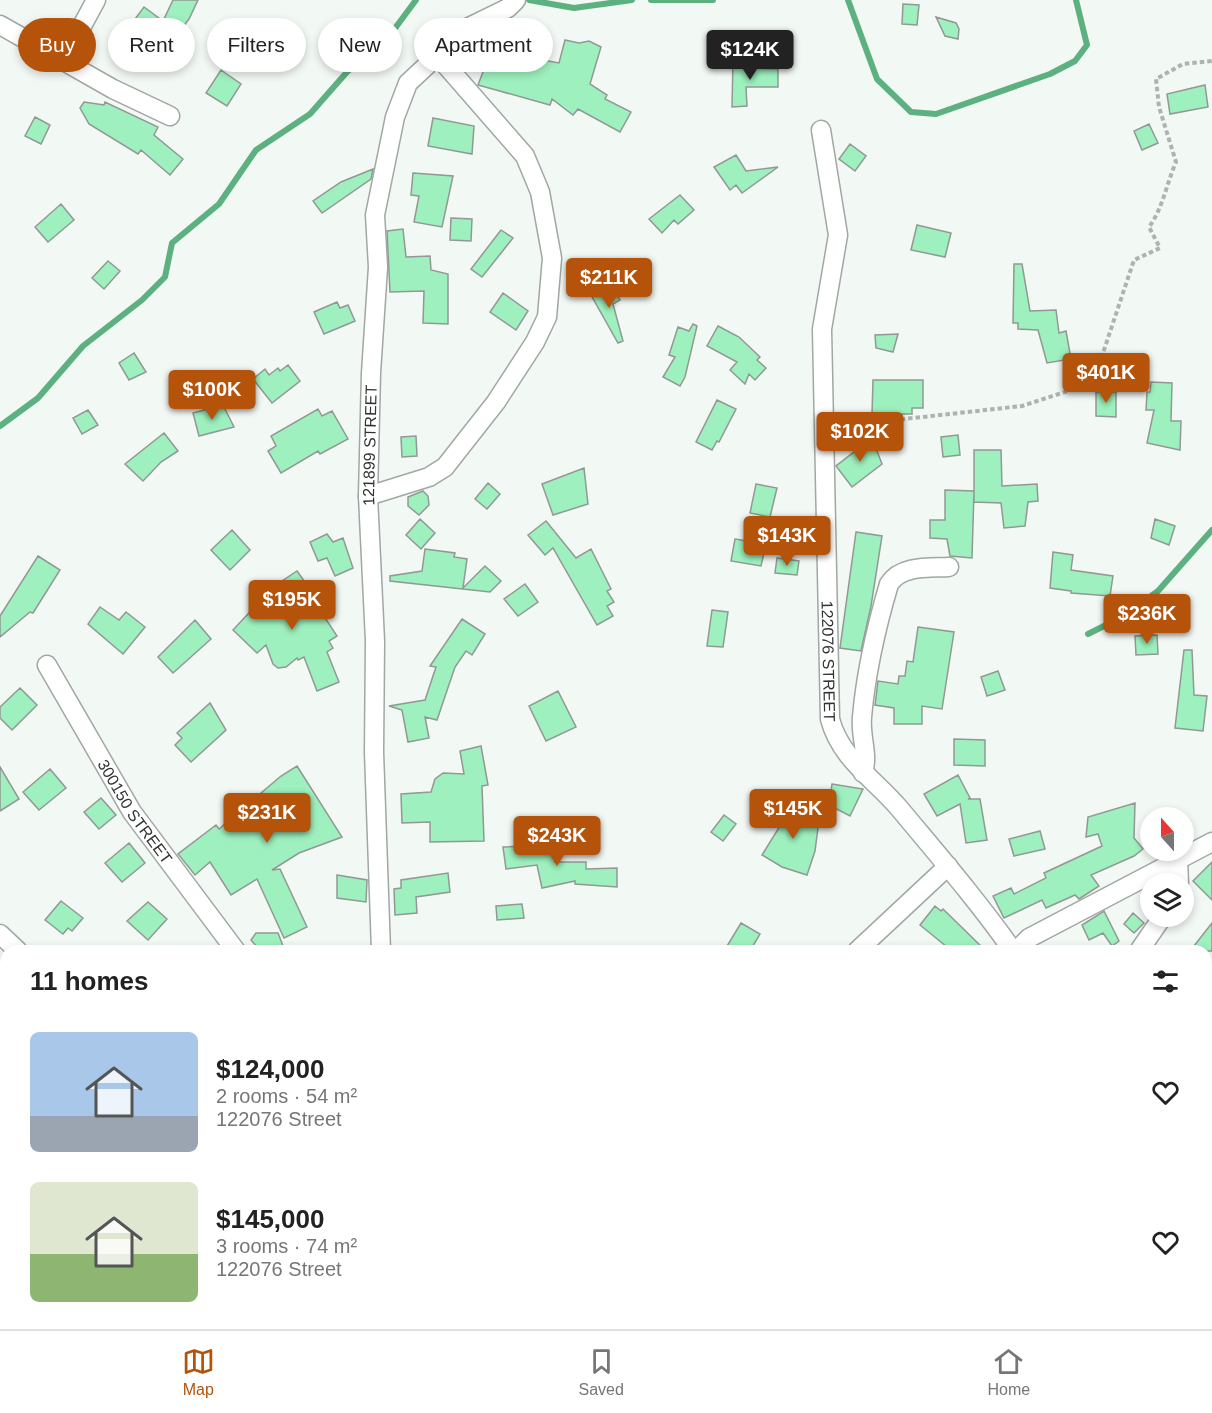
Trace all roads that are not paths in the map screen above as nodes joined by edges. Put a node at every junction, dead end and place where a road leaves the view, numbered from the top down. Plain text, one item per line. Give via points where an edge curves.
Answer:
1 (96, 0) edge
2 (516, 0) edge
3 (86, 18) edge
4 (488, 18) edge
5 (0, 25) edge
6 (18, 35) edge
7 (84, 72) edge
8 (419, 72) edge
9 (452, 72) edge
10 (170, 116) dead end
11 (821, 130) dead end
12 (368, 496) junction
13 (949, 567) dead end
14 (46, 664) dead end
15 (863, 773) junction
16 (1212, 842) edge
17 (1194, 851) edge
18 (1174, 861) edge
19 (948, 866) junction
20 (1155, 927) edge
21 (0, 934) edge
22 (12, 945) edge
23 (232, 945) edge
24 (381, 945) edge
25 (863, 945) edge
26 (1009, 945) edge
27 (1021, 945) edge
28 (1143, 945) edge

1 - 3 street
2 - 4 street, 121899 STREET
5 - 6 street
7 - 10 street
8 - 12 street, 121899 STREET via 401,96 375,214 378,267
9 - 12 street via 517,145 534,174 552,258 547,317 516,374 445,467 429,477
11 - 15 street, 122076 STREET via 838,234 822,329 828,709 838,739
12 - 24 street, 121899 STREET via 376,650 374,752
13 - 15 street via 908,571 889,584 865,679 861,723 866,760
14 - 23 street, 300150 STREET via 132,812
15 - 19 street, 122076 STREET
16 - 17 street
18 - 27 street
19 - 25 street
19 - 26 street, 122076 STREET
20 - 28 street
21 - 22 street

